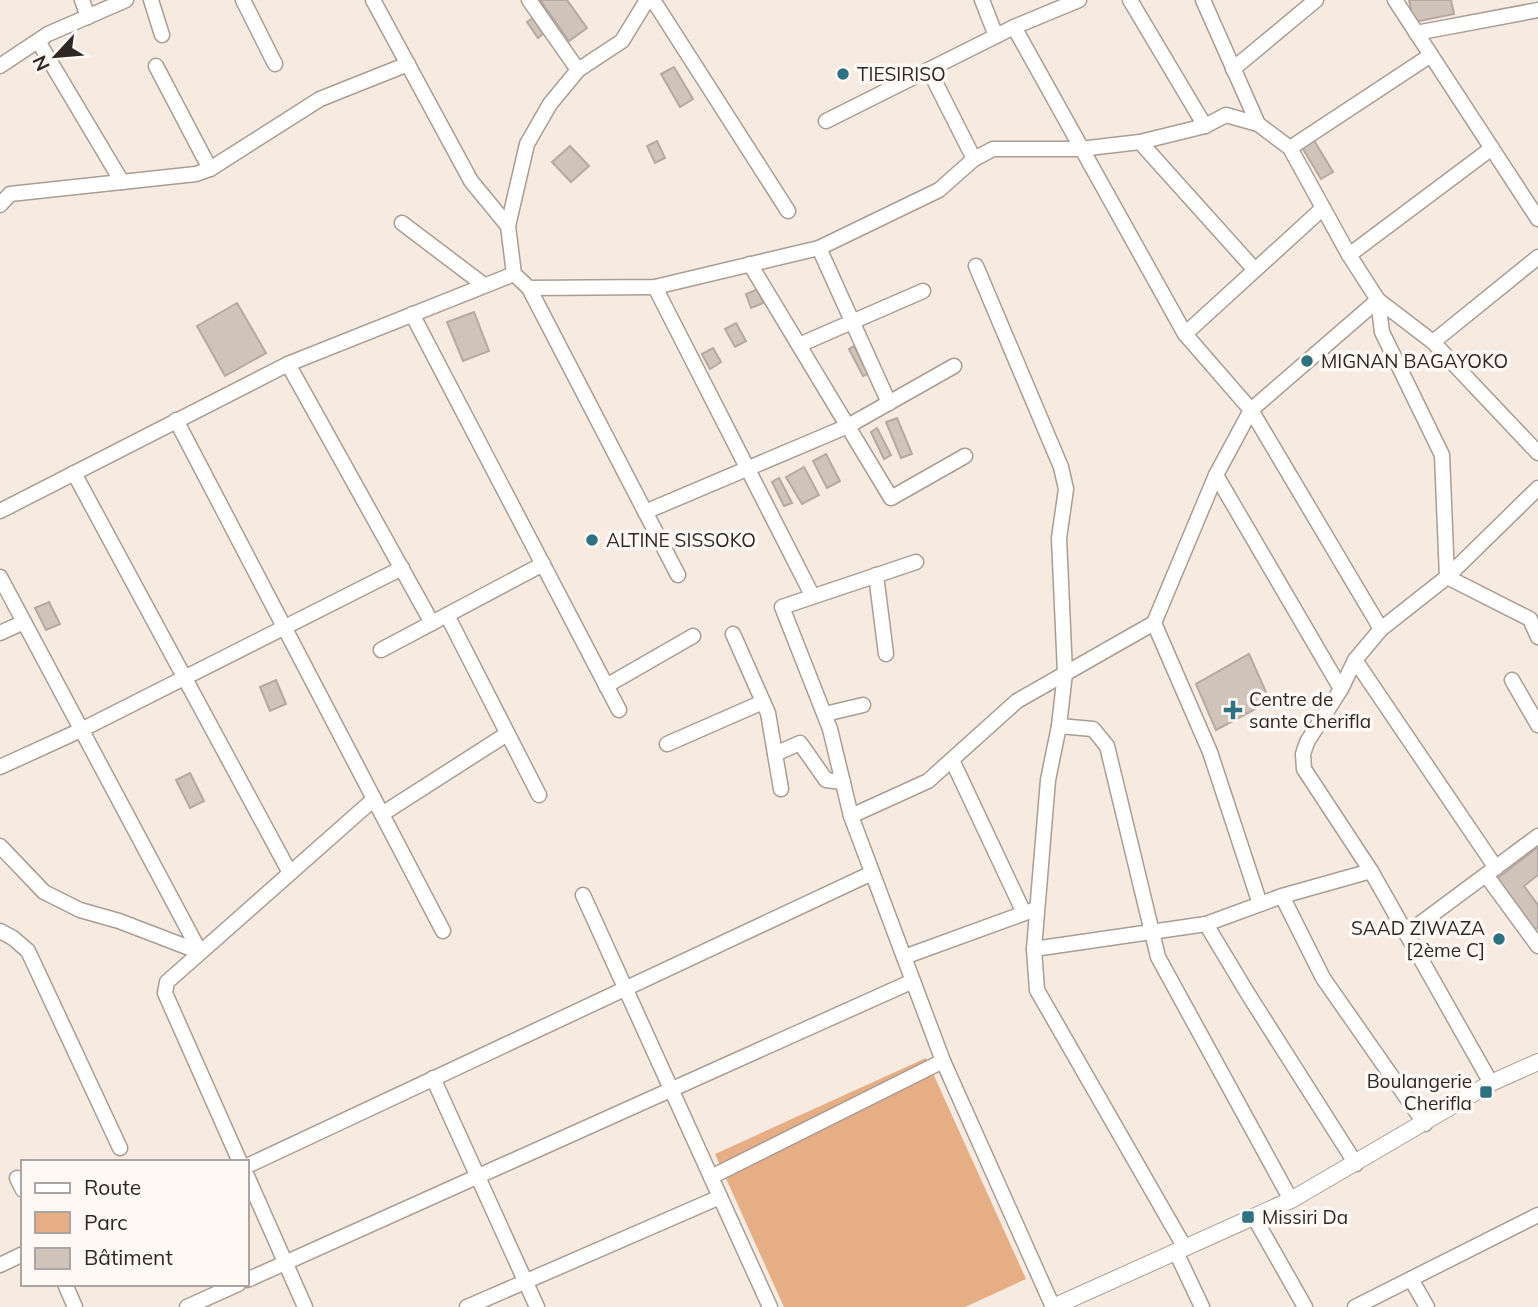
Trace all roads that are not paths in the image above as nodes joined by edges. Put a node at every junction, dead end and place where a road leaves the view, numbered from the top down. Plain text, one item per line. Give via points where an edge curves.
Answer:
1 (82, 0) edge
2 (126, 0) edge
3 (151, 0) edge
4 (243, 0) edge
5 (373, 0) edge
6 (529, 0) edge
7 (647, 0) edge
8 (653, 0) edge
9 (982, 0) edge
10 (1079, 0) edge
11 (1130, 0) edge
12 (1202, 0) edge
13 (1316, 0) edge
14 (1395, 0) edge
15 (1536, 13) edge
16 (88, 17) junction
17 (1014, 27) junction
18 (1416, 33) junction
19 (162, 35) dead end
20 (996, 36) junction
21 (38, 41) junction
22 (1431, 55) junction
23 (408, 64) junction
24 (275, 65) dead end
25 (0, 66) edge
26 (156, 66) dead end
27 (1233, 69) junction
28 (578, 70) junction
29 (929, 70) junction
30 (827, 121) dead end
31 (1258, 124) junction
32 (1205, 126) junction
33 (1140, 142) junction
34 (1290, 148) junction
35 (1492, 148) junction
36 (1080, 149) junction
37 (974, 159) junction
38 (210, 169) junction
39 (122, 182) junction
40 (0, 205) edge
41 (1323, 208) junction
42 (788, 211) dead end
43 (1538, 219) edge
44 (401, 223) dead end
45 (508, 226) junction
46 (819, 248) junction
47 (1349, 255) junction
48 (1538, 257) edge
49 (750, 264) junction
50 (976, 266) dead end
51 (1255, 270) junction
52 (514, 274) junction
53 (484, 285) junction
54 (655, 287) junction
55 (529, 288) junction
56 (923, 291) dead end
57 (1378, 300) junction
58 (412, 314) junction
59 (852, 322) junction
60 (1185, 334) junction
61 (1433, 342) junction
62 (799, 345) junction
63 (288, 364) junction
64 (954, 366) dead end
65 (889, 403) junction
66 (1251, 410) junction
67 (176, 421) junction
68 (848, 426) junction
69 (1538, 453) edge
70 (965, 456) dead end
71 (748, 469) junction
72 (74, 473) junction
73 (1216, 475) junction
74 (1538, 488) edge
75 (0, 511) edge
76 (645, 512) junction
77 (916, 562) dead end
78 (543, 564) junction
79 (402, 568) junction
80 (678, 575) dead end
81 (876, 575) junction
82 (0, 577) edge
83 (1447, 577) junction
84 (812, 595) junction
85 (447, 615) junction
86 (24, 622) junction
87 (432, 623) junction
88 (1154, 623) junction
89 (284, 627) junction
90 (1381, 629) junction
91 (0, 632) edge
92 (733, 634) dead end
93 (693, 636) dead end
94 (1538, 637) edge
95 (381, 650) dead end
96 (886, 654) dead end
97 (1356, 660) junction
98 (1066, 673) junction
99 (184, 678) junction
100 (1512, 680) dead end
101 (606, 686) junction
102 (1341, 690) junction
103 (763, 702) junction
104 (863, 705) dead end
105 (619, 710) dead end
106 (825, 714) junction
107 (1538, 724) edge
108 (1059, 726) junction
109 (81, 730) junction
110 (508, 734) junction
111 (667, 744) dead end
112 (775, 754) junction
113 (952, 760) junction
114 (0, 767) edge
115 (843, 782) junction
116 (781, 789) dead end
117 (539, 795) dead end
118 (374, 799) junction
119 (382, 814) junction
120 (851, 816) junction
121 (1538, 836) edge
122 (0, 846) edge
123 (1371, 871) junction
124 (1491, 871) junction
125 (290, 873) junction
126 (872, 873) junction
127 (583, 895) dead end
128 (1282, 896) junction
129 (1260, 904) junction
130 (1031, 911) junction
131 (1206, 924) junction
132 (0, 931) edge
133 (443, 931) dead end
134 (1152, 932) junction
135 (1406, 934) junction
136 (1538, 946) edge
137 (1034, 949) junction
138 (200, 952) junction
139 (904, 957) junction
140 (913, 981) junction
141 (625, 988) junction
142 (943, 1061) junction
143 (1538, 1062) edge
144 (433, 1078) junction
145 (1491, 1083) junction
146 (671, 1090) junction
147 (1424, 1124) junction
148 (120, 1148) dead end
149 (239, 1160) edge
150 (1356, 1164) junction
151 (248, 1166) edge
152 (478, 1176) junction
153 (711, 1177) junction
154 (248, 1178) edge
155 (720, 1197) junction
156 (1291, 1200) junction
157 (1538, 1215) edge
158 (1254, 1217) junction
159 (1180, 1250) junction
160 (21, 1255) edge
161 (285, 1263) junction
162 (0, 1265) edge
163 (1411, 1279) junction
164 (248, 1280) edge
165 (526, 1282) junction
166 (66, 1286) edge
167 (234, 1286) edge
168 (768, 1306) edge
169 (75, 1307) edge
170 (187, 1307) edge
171 (306, 1307) edge
172 (467, 1307) edge
173 (537, 1307) edge
174 (1053, 1307) edge
175 (1202, 1307) edge
176 (1305, 1307) edge
177 (1355, 1307) edge
178 (1427, 1307) edge

1 - 16 street
2 - 16 street
3 - 19 street
4 - 24 street
5 - 23 street
6 - 28 street
7 - 28 street via 622,41
8 - 42 street
9 - 20 street
10 - 17 street
11 - 32 street
12 - 27 street
13 - 27 street
14 - 18 street
15 - 18 street
16 - 21 street
17 - 20 street
17 - 36 street
18 - 22 street
20 - 29 street
21 - 25 street
21 - 39 street
22 - 34 street
22 - 35 street
23 - 38 street via 320,99
23 - 45 street via 471,181
26 - 38 street
27 - 31 street
28 - 45 street via 550,104 527,144
29 - 30 street
29 - 37 street
31 - 32 street via 1226,115
31 - 34 street
32 - 33 street
33 - 36 street
33 - 51 street
34 - 41 street
35 - 43 street
35 - 47 street
36 - 37 street via 993,149
36 - 60 street
37 - 46 street via 939,190
38 - 39 street
39 - 40 street via 10,194
41 - 47 street
41 - 51 street
44 - 53 street
45 - 52 street
46 - 49 street
46 - 59 street
47 - 57 street
48 - 61 street
49 - 54 street
49 - 62 street
50 - 98 street via 1061,467 1066,489 1059,538
51 - 60 street
52 - 53 street
52 - 55 street
53 - 58 street
54 - 55 street
54 - 71 street
55 - 76 street
56 - 59 street
57 - 61 street
57 - 66 street
57 - 83 street via 1382,332 1443,455
58 - 63 street
58 - 78 street
59 - 62 street
59 - 65 street
60 - 66 street
61 - 69 street
62 - 68 street
63 - 67 street
63 - 79 street
64 - 65 street
65 - 68 street
66 - 73 street
66 - 90 street
67 - 72 street
67 - 89 street
68 - 70 street via 891,498
68 - 71 street
71 - 76 street
71 - 84 street
72 - 75 street
72 - 99 street
73 - 88 street
73 - 102 street
74 - 83 street
76 - 80 street
77 - 81 street
78 - 85 street
78 - 101 street
79 - 87 street
79 - 89 street
81 - 84 street
81 - 96 street
82 - 86 street
83 - 90 street
83 - 94 street via 1530,619
84 - 106 street via 782,607
85 - 87 street
85 - 110 street
86 - 91 street
86 - 109 street
87 - 95 street
88 - 98 street
88 - 129 street via 1210,751
89 - 99 street
89 - 118 street
90 - 97 street
92 - 103 street
93 - 101 street
97 - 102 street
97 - 124 street
98 - 108 street
98 - 113 street via 1017,701
99 - 109 street
99 - 125 street
100 - 107 street
101 - 105 street
102 - 123 street via 1307,742 1304,769
103 - 111 street
103 - 112 street
104 - 106 street
106 - 115 street
108 - 130 street
108 - 134 street via 1093,729 1107,746
109 - 114 street
109 - 138 street
110 - 117 street
110 - 119 street
112 - 115 street via 800,743 826,780
112 - 116 street
113 - 120 street via 928,781
113 - 130 street
115 - 120 street
118 - 119 street
118 - 125 street
119 - 133 street
120 - 126 street
121 - 124 street
122 - 138 street via 44,892 80,910 120,920
123 - 128 street
123 - 135 street
124 - 135 street
124 - 136 street
125 - 138 street
126 - 139 street
126 - 141 street
127 - 141 street
128 - 129 street
128 - 147 street via 1323,978
129 - 131 street
130 - 137 street
130 - 139 street
131 - 134 street
131 - 150 street
132 - 148 street via 28,951
134 - 137 street
134 - 156 street via 1158,957
135 - 145 street
137 - 159 street via 1037,990
138 - 149 street via 167,982 164,993
139 - 140 street
140 - 142 street
140 - 146 street
141 - 144 street
141 - 146 street
142 - 153 street
142 - 174 street
143 - 145 street
144 - 151 street
144 - 152 street
145 - 147 street
146 - 152 street
146 - 153 street
147 - 150 street
150 - 156 street
152 - 161 street
152 - 165 street
153 - 155 street
154 - 161 street
155 - 165 street
155 - 168 street
156 - 158 street
157 - 163 street
158 - 159 street
158 - 176 street
159 - 174 street
159 - 175 street
160 - 162 street
161 - 164 street
161 - 171 street
163 - 177 street
163 - 178 street
165 - 172 street
165 - 173 street
166 - 169 street
167 - 170 street

